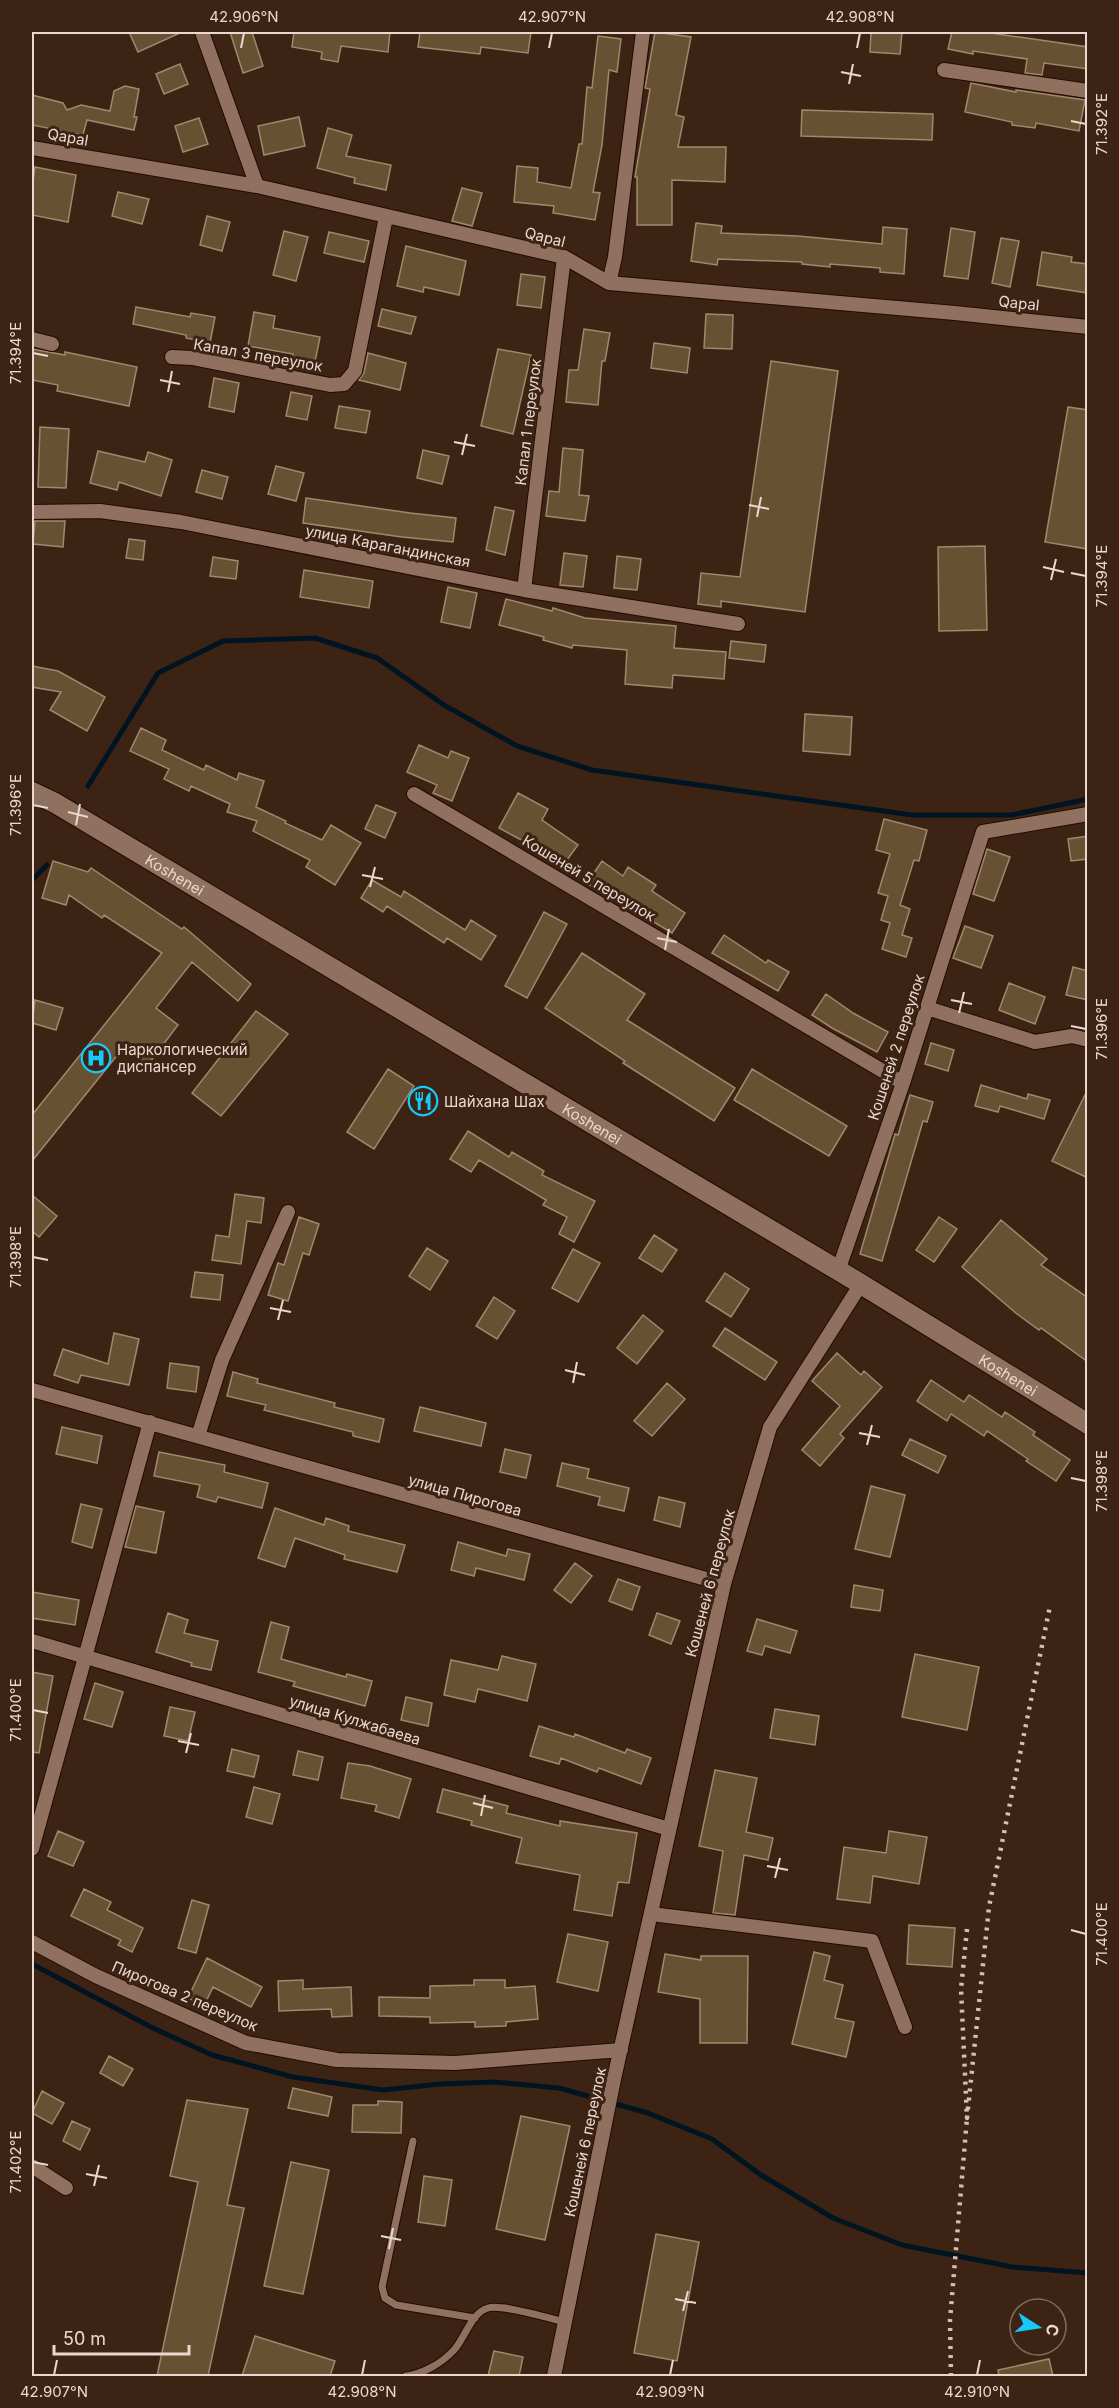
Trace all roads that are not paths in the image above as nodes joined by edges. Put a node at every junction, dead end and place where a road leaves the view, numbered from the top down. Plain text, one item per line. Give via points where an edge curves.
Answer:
1 (202, 32) edge
2 (643, 32) edge
3 (944, 70) dead end
4 (1088, 91) edge
5 (32, 148) edge
6 (257, 186) junction
7 (386, 217) junction
8 (564, 257) junction
9 (609, 283) junction
10 (1088, 327) edge
11 (32, 339) edge
12 (52, 344) dead end
13 (172, 357) dead end
14 (32, 512) edge
15 (524, 590) junction
16 (738, 624) dead end
17 (32, 792) edge
18 (414, 794) dead end
19 (1088, 814) edge
20 (927, 1008) junction
21 (1088, 1040) edge
22 (903, 1083) junction
23 (288, 1212) dead end
24 (838, 1271) junction
25 (861, 1284) junction
26 (32, 1389) edge
27 (150, 1422) junction
28 (1088, 1424) edge
29 (198, 1436) junction
30 (724, 1584) junction
31 (32, 1641) edge
32 (85, 1656) junction
33 (669, 1829) junction
34 (32, 1849) edge
35 (651, 1914) junction
36 (32, 1942) edge
37 (905, 2027) dead end
38 (621, 2050) junction
39 (413, 2141) dead end
40 (32, 2166) edge
41 (66, 2188) dead end
42 (475, 2319) junction
43 (565, 2322) junction
44 (406, 2376) edge
45 (554, 2376) edge

1 - 6 street
2 - 9 street
3 - 4 street
5 - 6 street, Qapal
6 - 7 street, Qapal
7 - 8 street, Qapal
7 - 13 street, Капал 3 переулок via 355,371 344,384 330,385
8 - 9 street, Qapal
8 - 15 street, Капал 1 переулок
9 - 10 street, Qapal
11 - 12 street
14 - 15 street, улица Карагандинская via 100,511 181,522
15 - 16 street, улица Карагандинская
17 - 24 main road, Koshenei
18 - 22 street, Кошеней 5 переулок
19 - 20 street, Кошеней 2 переулок via 983,832
20 - 21 street via 1035,1042 1072,1036
20 - 22 street, Кошеней 2 переулок
22 - 24 street, Кошеней 2 переулок
23 - 29 street via 222,1360
24 - 25 main road, Koshenei
25 - 28 main road, Koshenei
25 - 30 street, Кошеней 6 переулок via 770,1427
26 - 27 street, улица Пирогова
27 - 29 street, улица Пирогова
27 - 32 street
29 - 30 street, улица Пирогова
30 - 33 street, Кошеней 6 переулок
31 - 32 street, улица Кулжабаева
32 - 33 street, улица Кулжабаева
32 - 34 street
33 - 35 street, Кошеней 6 переулок
35 - 37 street via 872,1941
35 - 38 street, Кошеней 6 переулок
36 - 38 street, Пирогова 2 переулок via 96,1976 246,2043 337,2060 455,2063
38 - 43 street, Кошеней 6 переулок
39 - 42 lane via 382,2287 385,2298 396,2305
40 - 41 street
42 - 43 lane via 486,2308 500,2307
42 - 44 lane via 454,2350 437,2365
43 - 45 street, Кошеней 6 переулок

